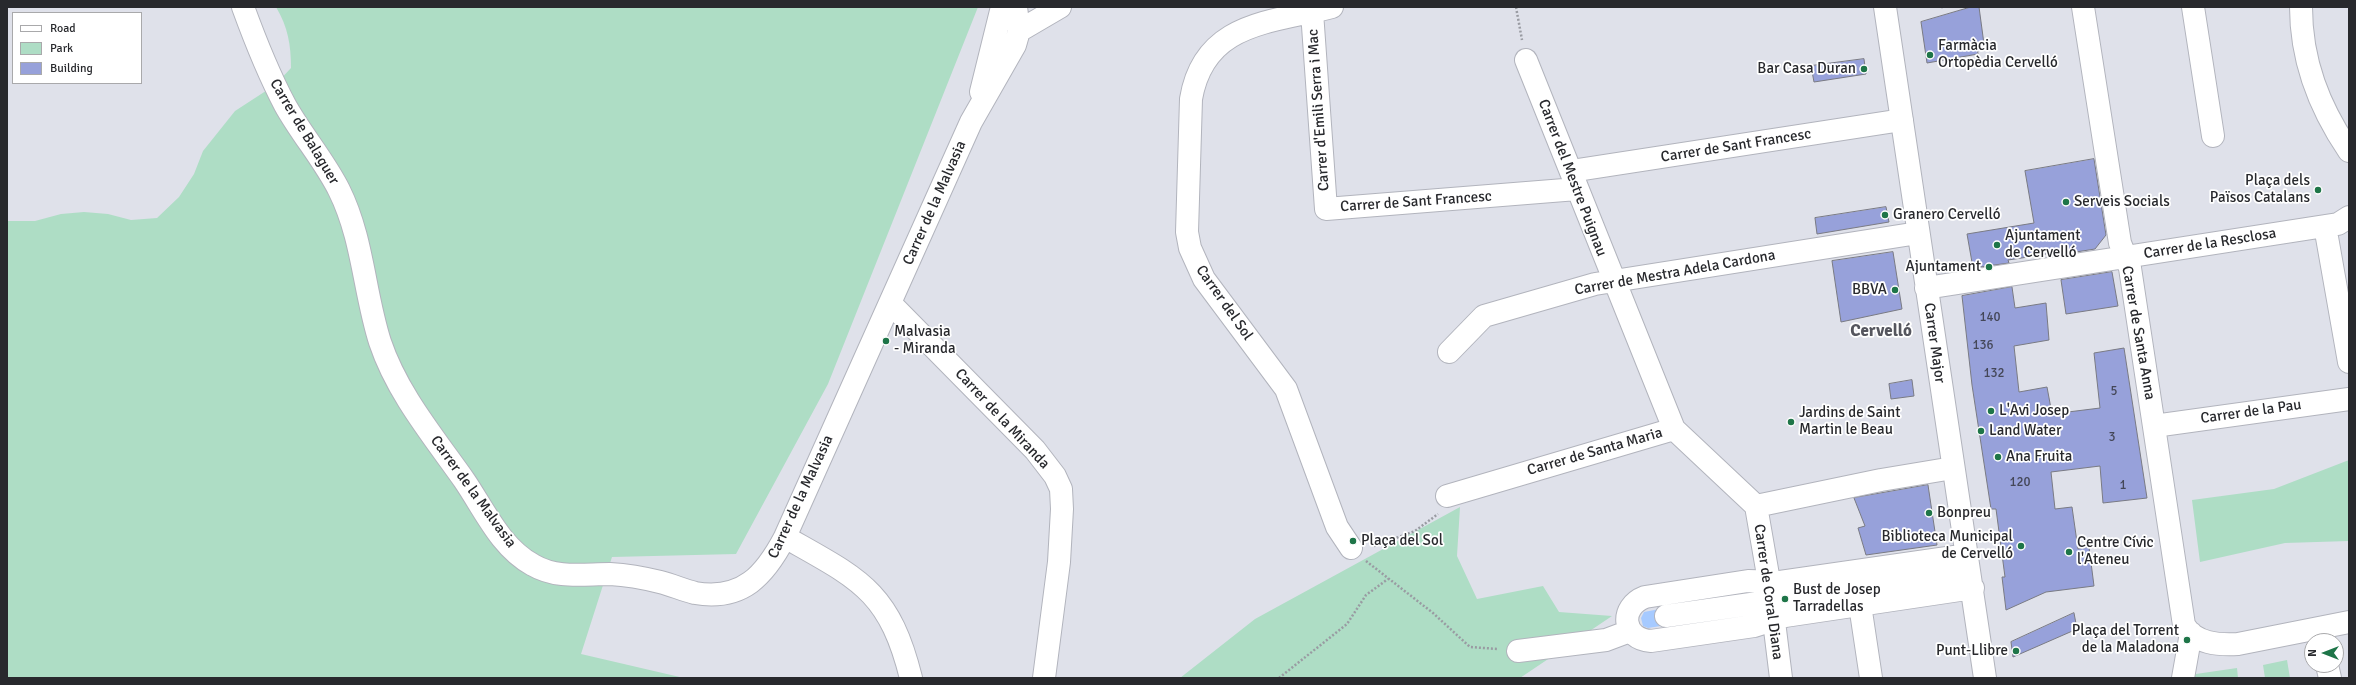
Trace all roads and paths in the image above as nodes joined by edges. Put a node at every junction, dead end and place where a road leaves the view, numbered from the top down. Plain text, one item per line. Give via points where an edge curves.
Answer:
1 (243, 7) edge
2 (1002, 7) edge
3 (1016, 7) edge
4 (1060, 7) edge
5 (1516, 7) edge
6 (1885, 7) edge
7 (1941, 7) edge
8 (1945, 7) edge
9 (2083, 7) edge
10 (2193, 7) edge
11 (2301, 7) edge
12 (1322, 10) edge
13 (1019, 31) junction
14 (1526, 60) joint
15 (1902, 120) junction
16 (972, 122) junction
17 (2213, 136) dead end
18 (2349, 151) edge
19 (1574, 180) junction
20 (339, 190) joint
21 (1326, 209) joint
22 (2349, 217) edge
23 (2325, 226) junction
24 (1918, 233) junction
25 (2125, 257) junction
26 (1613, 281) junction
27 (1926, 288) junction
28 (890, 303) junction
29 (1449, 352) dead end
30 (2349, 362) edge
31 (2349, 399) edge
32 (2154, 426) junction
33 (1674, 429) junction
34 (1953, 468) junction
35 (1447, 496) joint
36 (1756, 506) junction
37 (785, 537) junction
38 (1374, 546) dead end
39 (1351, 548) joint
40 (1968, 555) junction
41 (1950, 575) dead end
42 (1388, 579) junction
43 (1973, 588) junction
44 (1768, 601) junction
45 (1860, 605) junction
46 (1666, 616) dead end
47 (2349, 622) edge
48 (1630, 631) junction
49 (2191, 633) junction
50 (2323, 633) edge
51 (2304, 636) edge
52 (1518, 651) joint
53 (911, 678) edge
54 (1044, 678) edge
55 (1279, 678) edge
56 (1781, 678) edge
57 (1871, 678) edge
58 (1985, 678) edge
59 (2183, 678) edge

1 - 20 street, Carrer de Balaguer via 270,76 286,107
2 - 16 street
3 - 13 street, Carrer de la Malvasia
4 - 13 street
5 - 14 path
6 - 15 street, Carrer Major
7 - 8 path
9 - 25 street, Carrer de Santa Anna via 2120,243
10 - 17 street
11 - 18 street via 2304,51 2309,73 2319,99
12 - 21 street, Carrer d'Emili Serra i Mac
12 - 39 street, Carrer del Sol via 1234,34 1217,46 1203,62 1191,99 1187,232 1190,248 1204,279 1286,389 1337,527
13 - 16 street, Carrer de la Malvasia via 1006,63
14 - 19 street, Carrer del Mestre Puignau
15 - 19 street, Carrer de Sant Francesc
15 - 24 street, Carrer Major
16 - 28 street, Carrer de la Malvasia
19 - 21 street, Carrer de Sant Francesc
19 - 26 street, Carrer del Mestre Puignau
20 - 37 street, Carrer de la Malvasia via 361,251 373,316 391,369 425,426 489,519 523,558 534,566 558,574 611,574 643,578 712,594 729,592 754,580 767,569
22 - 23 street, Carrer de la Resclosa via 2338,224
23 - 25 street, Carrer de la Resclosa
23 - 30 street
24 - 26 street, Carrer de Mestra Adela Cardona
24 - 27 street, Carrer Major
25 - 27 street, Carrer de la Resclosa
25 - 32 street, Carrer de Santa Anna via 2130,268
26 - 29 street, Carrer de Mestra Adela Cardona via 1484,316
26 - 33 street, Carrer del Mestre Puignau
27 - 34 street, Carrer Major
28 - 37 street, Carrer de la Malvasia
28 - 54 street, Carrer de la Miranda via 1035,450 1055,476 1061,489 1059,562
31 - 32 street, Carrer de la Pau
32 - 49 street, Carrer de Santa Anna via 2182,619
33 - 35 street, Carrer de Santa Maria
33 - 36 street, Carrer de Santa Maria
34 - 36 street
34 - 40 street, Carrer Major
35 - 38 path via 1445,508 1423,526
36 - 44 street, Carrer de Coral Diana
37 - 53 street via 841,568 874,595 895,629
39 - 42 path
40 - 43 street, Carrer Major
40 - 44 street via 1780,582
41 - 44 street
42 - 52 path via 1433,613 1470,647
42 - 55 path via 1366,595 1347,624
43 - 45 street
43 - 58 street, Carrer Major
44 - 45 street via 1785,616
44 - 46 street
44 - 48 street via 1754,626 1651,641 1639,639
44 - 48 street via 1748,581 1645,597 1634,602 1630,608 1627,622
44 - 56 street, Carrer de Coral Diana
45 - 57 street
47 - 50 street
48 - 52 street via 1606,640
49 - 51 street via 2202,640 2224,645
49 - 59 street

